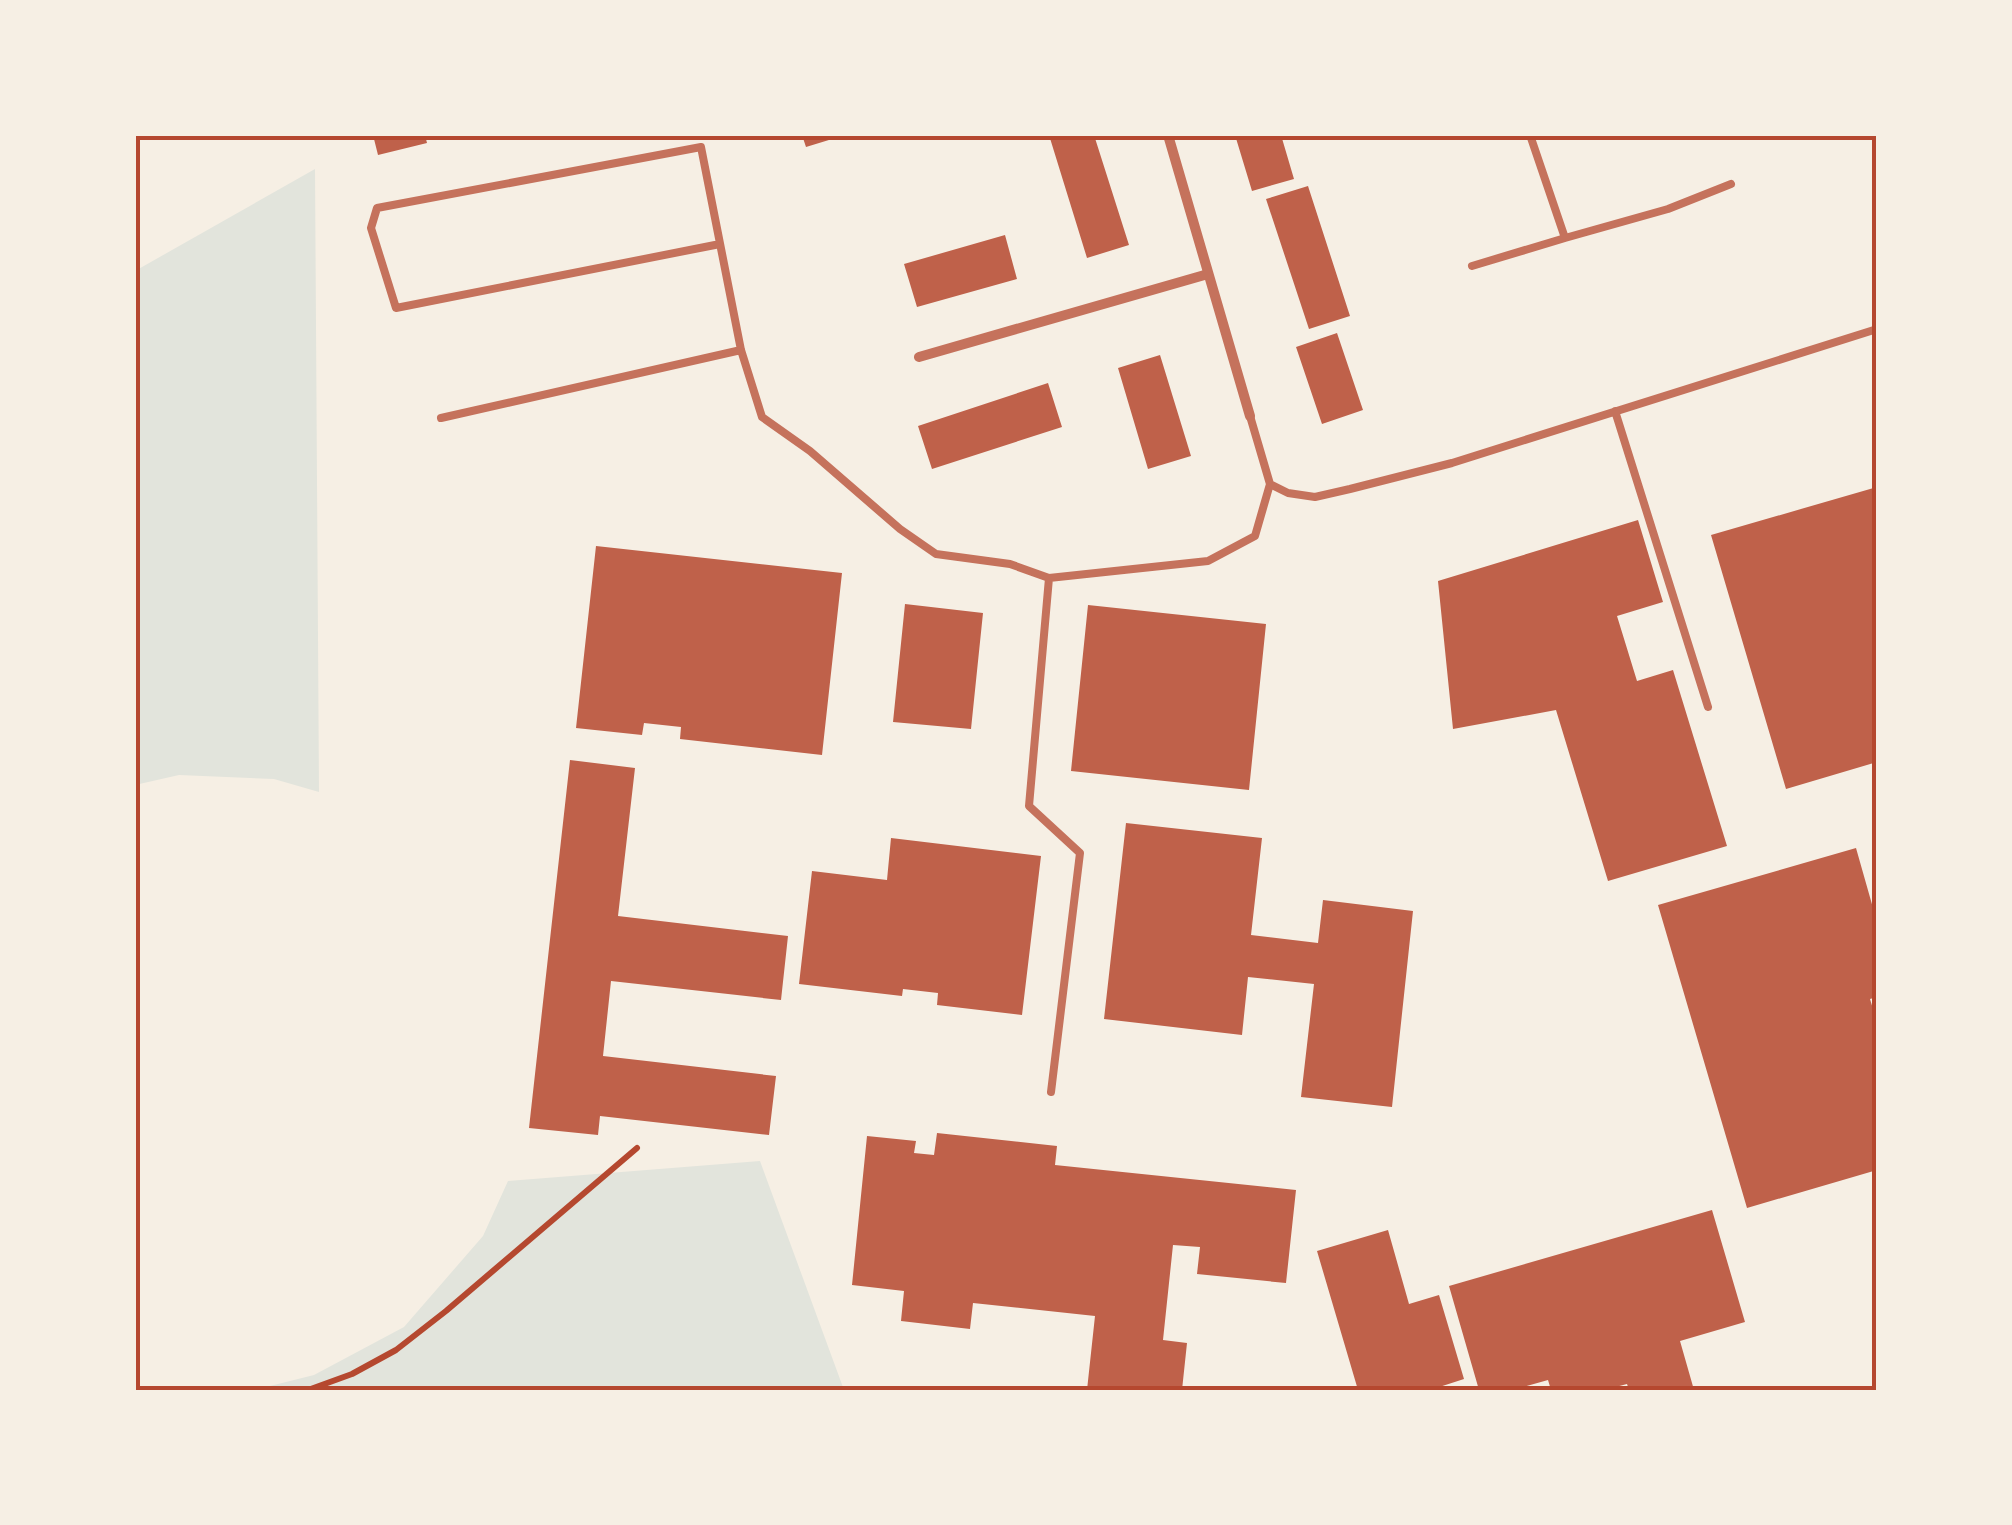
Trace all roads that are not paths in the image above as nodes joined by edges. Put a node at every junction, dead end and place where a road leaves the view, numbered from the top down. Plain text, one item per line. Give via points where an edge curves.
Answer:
1 (1168, 135) edge
2 (1530, 135) edge
3 (1731, 184) dead end
4 (1565, 238) junction
5 (720, 244) junction
6 (1472, 266) dead end
7 (1208, 274) junction
8 (1877, 329) edge
9 (741, 350) junction
10 (920, 357) dead end
11 (1616, 412) junction
12 (1250, 416) joint
13 (442, 418) dead end
14 (1270, 484) junction
15 (1049, 578) junction
16 (1708, 707) dead end
17 (1051, 1092) dead end

1 - 7 street
2 - 4 lane
3 - 4 lane
4 - 6 lane
5 - 5 lane via 701,147 377,208 371,228 396,308
5 - 9 lane
7 - 10 street
7 - 12 street
8 - 11 lane
9 - 13 lane
9 - 15 lane via 762,417 900,529 936,554 1010,564
11 - 14 lane via 1315,497
11 - 16 lane
12 - 14 lane
14 - 15 lane via 1255,536 1208,561
15 - 17 lane via 1030,806 1080,853

